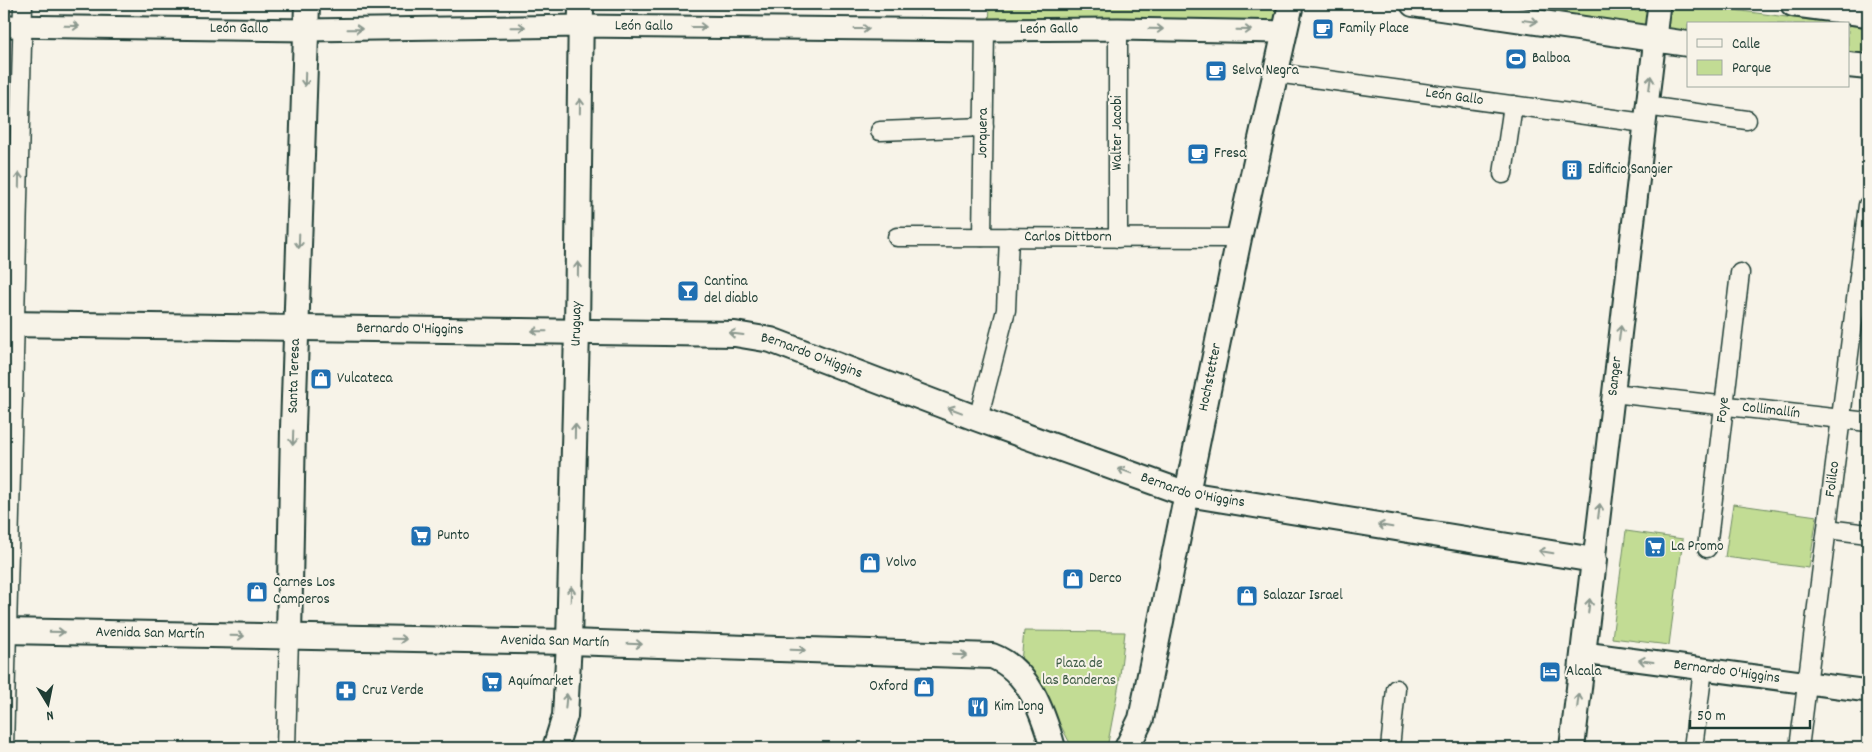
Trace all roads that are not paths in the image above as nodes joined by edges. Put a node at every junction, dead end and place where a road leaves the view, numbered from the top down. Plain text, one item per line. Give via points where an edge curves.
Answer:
1 (24, 4) edge
2 (307, 4) edge
3 (1292, 4) edge
4 (1413, 4) edge
5 (1658, 4) edge
6 (1793, 4) edge
7 (1868, 14) edge
8 (581, 15) edge
9 (13, 26) edge
10 (1118, 28) junction
11 (307, 30) junction
12 (985, 30) junction
13 (1285, 32) junction
14 (1655, 39) junction
15 (1687, 44) edge
16 (1850, 65) edge
17 (1868, 67) edge
18 (1276, 73) junction
19 (1513, 105) junction
20 (1645, 114) junction
21 (1747, 120) dead end
22 (984, 127) junction
23 (880, 131) dead end
24 (1503, 174) dead end
25 (1868, 205) edge
26 (1868, 210) edge
27 (898, 237) dead end
28 (982, 237) junction
29 (1009, 237) junction
30 (1118, 238) junction
31 (1239, 238) junction
32 (1740, 273) dead end
33 (10, 324) edge
34 (296, 328) junction
35 (577, 331) junction
36 (1613, 392) junction
37 (1724, 405) junction
38 (978, 419) junction
39 (1841, 419) junction
40 (1868, 422) edge
41 (1187, 494) junction
42 (1827, 529) junction
43 (1868, 534) edge
44 (1707, 548) dead end
45 (1594, 560) junction
46 (6, 631) edge
47 (289, 637) junction
48 (569, 642) junction
49 (1584, 653) junction
50 (1703, 669) junction
51 (1807, 683) junction
52 (1396, 689) dead end
53 (1868, 691) edge
54 (1054, 745) edge
55 (4, 748) edge
56 (286, 748) edge
57 (555, 748) edge
58 (1127, 748) edge
59 (1390, 748) edge
60 (1572, 748) edge
61 (1693, 748) edge
62 (1799, 748) edge

1 - 9 street
2 - 11 main road, Santa Teresa
3 - 13 main road, Hochstetter
4 -> 14 main road
5 - 14 street, Sanger
6 - 7 main road
11 -> 8 street, León Gallo
8 -> 12 street, León Gallo
35 -> 8 main road, Uruguay
9 -> 11 street, León Gallo
33 -> 9 street
10 - 12 street, León Gallo
10 -> 13 street, León Gallo
10 - 30 street, Walter Jacobi
11 -> 34 main road, Santa Teresa
12 - 22 street, Jorquera
13 - 18 main road, Hochstetter
14 - 15 main road
20 -> 14 street, Sanger
16 - 17 main road
18 - 19 street, León Gallo
18 - 31 main road, Hochstetter
19 - 20 street, León Gallo
19 - 24 street
20 - 21 street, León Gallo
36 -> 20 street, Sanger
22 - 23 street
22 - 28 street, Jorquera
25 - 26 street, Folilco
26 - 39 street, Folilco
27 - 28 street, Carlos Dittborn
28 - 29 street, Carlos Dittborn
29 - 30 street, Carlos Dittborn
29 - 38 street via 1006,310
30 - 31 street, Carlos Dittborn
31 - 41 main road, Hochstetter
32 - 37 street, Foye
33 - 34 main road, Bernardo O'Higgins
33 - 46 street
35 -> 34 main road, Bernardo O'Higgins
34 -> 47 main road, Santa Teresa
38 -> 35 main road, Bernardo O'Higgins via 762,338 716,332
48 -> 35 main road, Uruguay
36 - 37 street, Collimallín
45 -> 36 street, Sanger
37 - 39 street, Collimallín
37 - 44 street, Foye
41 -> 38 main road, Bernardo O'Higgins
39 - 40 street, Collimallín
39 - 42 street, Folilco
45 -> 41 main road, Bernardo O'Higgins
41 - 58 main road, Hochstetter via 1141,719
42 - 43 street
42 - 51 street, Folilco
49 -> 45 main road, Sanger
46 -> 47 main road, Avenida San Martín
46 - 55 street
47 -> 48 main road, Avenida San Martín
47 - 56 street, Santa Teresa
48 -> 54 main road, Avenida San Martín via 992,656 1011,666 1025,681
57 -> 48 main road, Uruguay via 565,716
50 -> 49 street, Bernardo O'Higgins
60 -> 49 main road, Sanger
50 - 51 street, Bernardo O'Higgins
50 - 61 street
51 - 53 street, Bernardo O'Higgins
51 - 62 street, Folilco
52 - 59 street

